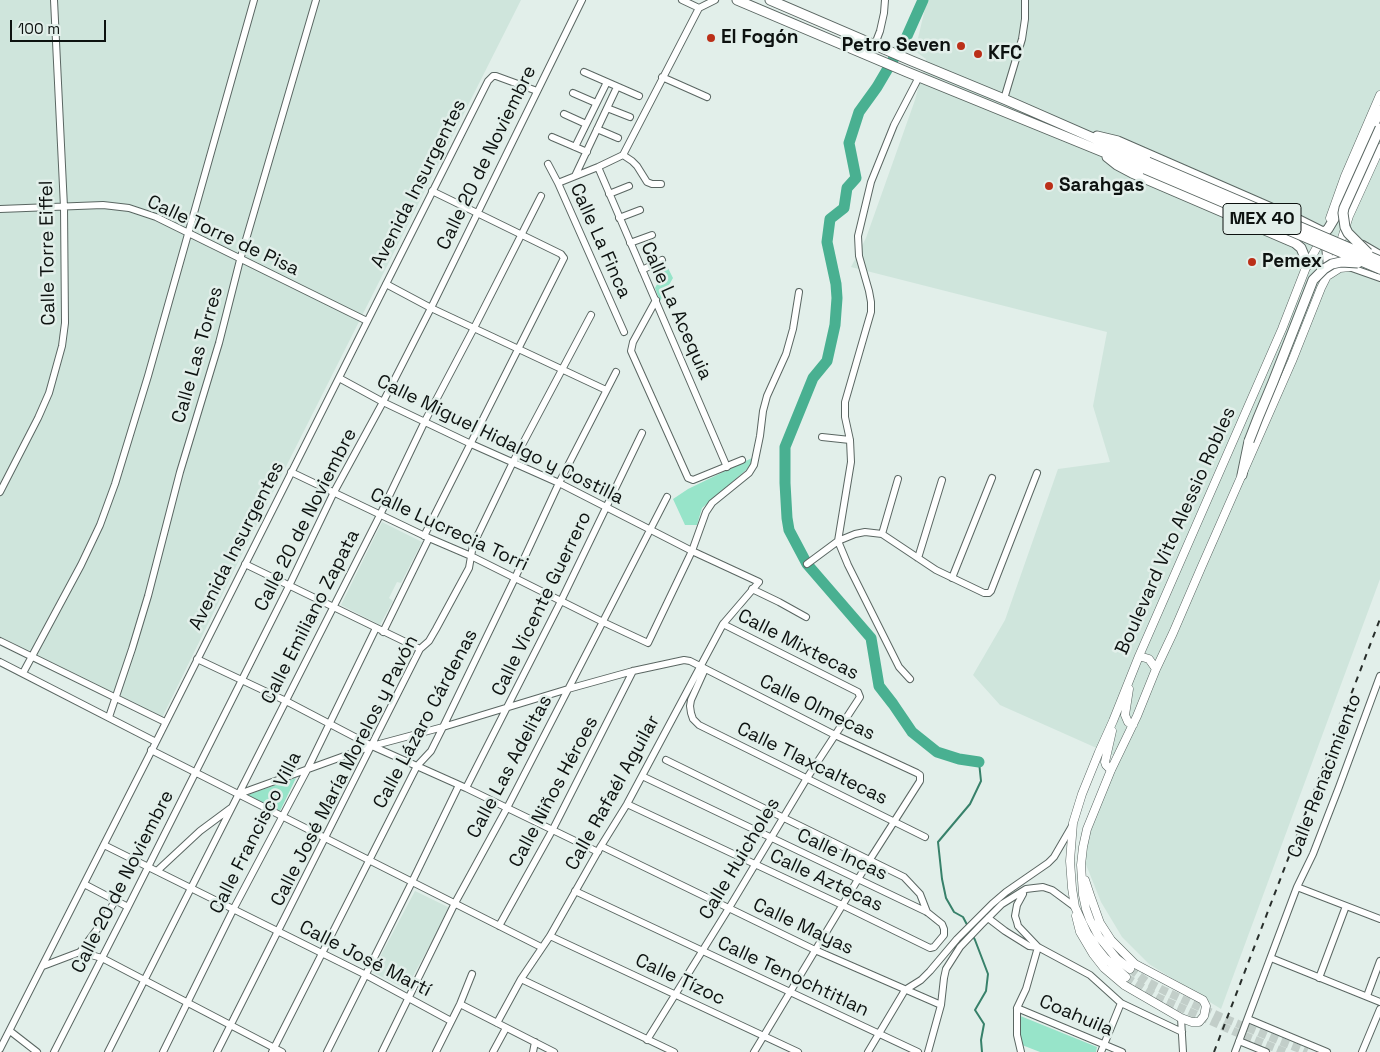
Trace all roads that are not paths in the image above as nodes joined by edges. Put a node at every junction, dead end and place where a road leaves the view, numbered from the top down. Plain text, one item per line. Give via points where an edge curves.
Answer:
1 (54, 0) edge
2 (254, 0) edge
3 (316, 0) edge
4 (582, 0) edge
5 (682, 0) edge
6 (696, 0) edge
7 (715, 0) edge
8 (736, 0) edge
9 (770, 0) edge
10 (885, 0) edge
11 (1025, 0) edge
12 (700, 8) junction
13 (875, 44) junction
14 (584, 72) dead end
15 (662, 77) junction
16 (919, 77) junction
17 (607, 82) junction
18 (617, 87) junction
19 (537, 92) junction
20 (573, 93) dead end
21 (1380, 95) edge
22 (639, 96) dead end
23 (707, 97) dead end
24 (1004, 99) junction
25 (596, 103) junction
26 (607, 108) junction
27 (1380, 110) edge
28 (564, 114) dead end
29 (630, 118) dead end
30 (586, 124) junction
31 (1380, 128) edge
32 (597, 129) junction
33 (1087, 136) junction
34 (552, 137) dead end
35 (618, 138) dead end
36 (575, 147) junction
37 (1380, 148) edge
38 (586, 152) junction
39 (1104, 153) junction
40 (623, 155) junction
41 (548, 164) dead end
42 (1146, 166) junction
43 (598, 167) junction
44 (575, 176) junction
45 (558, 183) junction
46 (661, 184) dead end
47 (629, 186) dead end
48 (432, 191) junction
49 (609, 194) junction
50 (541, 196) dead end
51 (64, 207) junction
52 (0, 210) edge
53 (640, 210) dead end
54 (476, 213) junction
55 (1349, 216) junction
56 (620, 218) junction
57 (1299, 220) junction
58 (188, 233) junction
59 (1325, 233) junction
60 (522, 235) junction
61 (652, 235) dead end
62 (1359, 242) junction
63 (630, 243) junction
64 (1295, 243) junction
65 (240, 260) junction
66 (662, 260) dead end
67 (1335, 260) junction
68 (1378, 262) edge
69 (1308, 265) junction
70 (1350, 267) junction
71 (642, 270) junction
72 (1327, 275) junction
73 (1380, 278) edge
74 (1301, 281) junction
75 (386, 284) junction
76 (1321, 288) junction
77 (799, 292) dead end
78 (656, 300) junction
79 (431, 308) junction
80 (591, 315) dead end
81 (367, 321) junction
82 (474, 328) junction
83 (624, 332) dead end
84 (518, 349) junction
85 (563, 370) junction
86 (616, 372) dead end
87 (339, 378) junction
88 (606, 390) junction
89 (383, 402) junction
90 (425, 421) junction
91 (642, 433) dead end
92 (822, 437) dead end
93 (850, 440) junction
94 (470, 443) junction
95 (742, 460) dead end
96 (514, 462) junction
97 (727, 467) junction
98 (291, 472) junction
99 (1037, 473) dead end
100 (1242, 474) junction
101 (992, 478) dead end
102 (898, 479) dead end
103 (942, 480) dead end
104 (559, 483) junction
105 (0, 492) edge
106 (334, 492) junction
107 (667, 497) dead end
108 (607, 507) junction
109 (380, 515) junction
110 (649, 529) junction
111 (882, 534) junction
112 (427, 537) junction
113 (838, 541) junction
114 (692, 551) junction
115 (471, 556) junction
116 (918, 558) junction
117 (245, 564) junction
118 (806, 564) dead end
119 (515, 578) junction
120 (952, 578) junction
121 (759, 582) joint
122 (289, 586) junction
123 (752, 589) junction
124 (561, 601) junction
125 (333, 607) junction
126 (806, 617) dead end
127 (603, 622) junction
128 (723, 624) junction
129 (380, 630) junction
130 (0, 641) edge
131 (420, 649) junction
132 (33, 656) junction
133 (1139, 656) junction
134 (197, 659) junction
135 (0, 662) edge
136 (703, 668) junction
137 (1134, 668) junction
138 (1156, 669) junction
139 (633, 671) junction
140 (23, 673) junction
141 (1380, 676) edge
142 (910, 679) dead end
143 (242, 680) junction
144 (568, 689) junction
145 (860, 695) joint
146 (116, 699) junction
147 (286, 701) junction
148 (507, 708) junction
149 (109, 718) junction
150 (1113, 721) junction
151 (165, 722) junction
152 (329, 723) junction
153 (1133, 725) junction
154 (443, 727) junction
155 (835, 735) junction
156 (156, 742) junction
157 (372, 746) junction
158 (151, 750) junction
159 (666, 760) dead end
160 (418, 766) junction
161 (307, 770) junction
162 (1111, 770) junction
163 (195, 773) junction
164 (642, 776) junction
165 (806, 778) junction
166 (458, 785) junction
167 (466, 788) junction
168 (239, 794) junction
169 (627, 804) junction
170 (232, 807) junction
171 (507, 808) junction
172 (282, 816) junction
173 (782, 818) junction
174 (894, 822) junction
175 (1073, 823) junction
176 (553, 830) junction
177 (925, 837) dead end
178 (326, 838) junction
179 (770, 838) junction
180 (104, 845) junction
181 (600, 849) junction
182 (369, 860) junction
183 (869, 861) junction
184 (754, 864) junction
185 (1081, 864) junction
186 (148, 867) junction
187 (156, 871) junction
188 (858, 880) junction
189 (412, 882) junction
190 (84, 884) junction
191 (191, 887) junction
192 (1297, 887) junction
193 (1026, 889) junction
194 (575, 891) junction
195 (114, 901) junction
196 (455, 903) junction
197 (842, 905) junction
198 (1346, 906) junction
199 (128, 907) junction
200 (1075, 907) junction
201 (234, 908) junction
202 (729, 908) junction
203 (926, 912) junction
204 (988, 918) junction
205 (1380, 919) edge
206 (978, 922) junction
207 (499, 926) junction
208 (944, 929) joint
209 (278, 931) junction
210 (550, 936) junction
211 (541, 947) junction
212 (1038, 947) junction
213 (815, 950) junction
214 (701, 951) junction
215 (80, 952) junction
216 (322, 954) junction
217 (102, 958) junction
218 (1271, 958) junction
219 (1380, 960) edge
220 (43, 966) junction
221 (472, 974) dead end
222 (366, 975) junction
223 (1319, 978) junction
224 (521, 979) junction
225 (144, 980) junction
226 (905, 990) junction
227 (790, 992) junction
228 (675, 995) junction
229 (1367, 996) junction
230 (409, 997) junction
231 (188, 1002) junction
232 (1380, 1002) edge
233 (1121, 1003) junction
234 (460, 1004) junction
235 (941, 1005) junction
236 (1017, 1008) junction
237 (1380, 1008) edge
238 (1181, 1018) junction
239 (1248, 1019) junction
240 (451, 1021) junction
241 (497, 1023) junction
242 (230, 1025) junction
243 (506, 1028) junction
244 (10, 1031) junction
245 (1182, 1032) junction
246 (880, 1034) junction
247 (763, 1036) junction
248 (647, 1040) junction
249 (1239, 1041) junction
250 (534, 1042) junction
251 (1103, 1043) junction
252 (0, 1049) edge
253 (29, 1049) edge
254 (273, 1050) edge
255 (1021, 1051) edge
256 (37, 1052) edge
257 (54, 1052) edge
258 (108, 1052) edge
259 (163, 1052) edge
260 (217, 1052) edge
261 (282, 1052) edge
262 (327, 1052) edge
263 (382, 1052) edge
264 (436, 1052) edge
265 (493, 1052) edge
266 (533, 1052) edge
267 (554, 1052) edge
268 (674, 1052) edge
269 (754, 1052) edge
270 (798, 1052) edge
271 (868, 1052) edge
272 (918, 1052) edge
273 (928, 1052) edge
274 (1028, 1052) edge
275 (1101, 1052) edge
276 (1122, 1052) edge
277 (1183, 1052) edge
278 (1235, 1052) edge
279 (1266, 1052) edge
280 (1327, 1052) edge
281 (1362, 1052) edge

1 - 51 street, Calle Torre Eiffel
2 - 58 street
3 - 65 street, Calle Las Torres
4 - 19 street, Calle 20 de Noviembre
5 - 12 street
6 - 12 street
7 - 12 street
8 - 16 highway, MEX 40
9 - 13 highway, MEX 40
10 - 13 street
11 - 24 street via 1022,39
12 - 15 street
13 - 24 highway, MEX 40
14 - 17 street
15 - 23 street
15 - 40 street
16 - 39 highway, MEX 40
16 - 93 street via 894,125 871,182 858,236 859,256 871,302 845,402
17 - 18 street
17 - 25 street
18 - 22 street
18 - 26 street
19 - 48 street, Avenida Insurgentes via 493,76
19 - 54 street, Calle 20 de Noviembre
20 - 25 street
21 - 59 main road, Boulevard Vito Alessio Robles via 1345,176
24 - 33 highway, MEX 40
25 - 30 street
26 - 29 street
26 - 32 street
27 - 59 highway via 1334,219
28 - 30 street
30 - 36 street
31 - 68 highway, bridge via 1343,213 1348,233
32 - 35 street
32 - 38 street
33 - 42 highway, MEX 40
33 - 57 highway via 1118,141
34 - 36 street
36 - 38 street
37 - 55 main road, Boulevard Vito Alessio Robles
38 - 44 street
39 - 42 highway, MEX 40
39 - 64 highway via 1132,172
40 - 43 street
40 - 46 street via 637,166 647,182
41 - 45 street, Calle La Finca
42 - 68 highway, MEX 40, bridge
43 - 44 street
43 - 49 street, Calle La Acequia
44 - 45 street
45 - 83 street, Calle La Finca
47 - 49 street
48 - 54 street
48 - 75 street, Avenida Insurgentes
49 - 56 street, Calle La Acequia
50 - 60 street, Calle Emiliano Zapata
51 - 52 street, Calle Torre de Pisa
51 - 58 street, Calle Torre de Pisa via 103,205 129,208
51 - 105 street, Calle Torre Eiffel via 65,323 62,346 45,404
53 - 56 street
54 - 60 street
54 - 79 street, Calle 20 de Noviembre
55 - 62 street via 1350,228
55 - 67 main road, Boulevard Vito Alessio Robles
56 - 63 street, Calle La Acequia
57 - 59 highway
57 - 64 highway via 1303,230
58 - 65 street, Calle Torre de Pisa
58 - 132 street via 148,376 100,525
59 - 64 highway via 1318,238
59 - 67 main road
59 - 69 main road, Boulevard Vito Alessio Robles
59 - 72 highway
60 - 82 street, Calle Emiliano Zapata
60 - 84 street, Calle Francisco Villa via 563,259
61 - 63 street
62 - 68 street
62 - 70 street via 1350,245 1346,254
63 - 71 street, Calle La Acequia
64 - 69 highway via 1301,248
65 - 81 street, Calle Torre de Pisa
65 - 146 street, Calle Las Torres via 148,596
66 - 71 street
67 - 70 street
67 - 72 main road, Boulevard Vito Alessio Robles
68 - 100 highway, bridge via 1332,264 1313,280 1249,442
69 - 74 main road, Boulevard Vito Alessio Robles
70 - 72 main road
70 - 73 street
71 - 78 street, Calle La Acequia
72 - 76 main road, Boulevard Vito Alessio Robles
74 - 76 main road via 1311,281
74 - 133 main road, Boulevard Vito Alessio Robles
75 - 79 street
75 - 81 street, Avenida Insurgentes
76 - 100 main road, Boulevard Vito Alessio Robles
77 - 114 street via 786,354 763,411 754,465 706,512
78 - 97 street, Calle La Acequia
78 - 97 street via 632,342 636,363 688,478
79 - 82 street
79 - 89 street, Calle 20 de Noviembre
80 - 85 street, Calle José María Morelos y Pavón
81 - 87 street, Avenida Insurgentes
82 - 84 street
82 - 90 street, Calle Emiliano Zapata
84 - 85 street
84 - 94 street, Calle Francisco Villa
85 - 88 street
85 - 96 street, Calle José María Morelos y Pavón
86 - 88 street, Calle Lázaro Cárdenas
87 - 89 street, Calle Miguel Hidalgo y Costilla
87 - 98 street, Avenida Insurgentes
88 - 104 street, Calle Lázaro Cárdenas
89 - 90 street, Calle Miguel Hidalgo y Costilla
89 - 106 street, Calle 20 de Noviembre
90 - 94 street, Calle Miguel Hidalgo y Costilla
90 - 109 street, Calle Emiliano Zapata
91 - 108 street, Calle Vicente Guerrero
92 - 93 street
93 - 113 street via 850,469
94 - 96 street, Calle Miguel Hidalgo y Costilla
94 - 112 street, Calle Francisco Villa
95 - 97 street
96 - 104 street, Calle Miguel Hidalgo y Costilla
96 - 115 street, Calle José María Morelos y Pavón
98 - 106 street, Calle Lucrecia Torri
98 - 117 street, Avenida Insurgentes
99 - 120 street via 991,591 984,594
100 - 138 main road, Boulevard Vito Alessio Robles
101 - 120 street
102 - 111 street
103 - 116 street
104 - 108 street, Calle Miguel Hidalgo y Costilla
104 - 119 street, Calle Lázaro Cárdenas
106 - 109 street, Calle Lucrecia Torri
106 - 122 street, Calle 20 de Noviembre
107 - 110 street, Calle Las Adelitas
108 - 110 street, Calle Miguel Hidalgo y Costilla
108 - 124 street, Calle Vicente Guerrero
109 - 112 street, Calle Lucrecia Torri
109 - 125 street, Calle Emiliano Zapata
110 - 114 street, Calle Miguel Hidalgo y Costilla
110 - 127 street, Calle Las Adelitas
111 - 113 street via 865,532
111 - 116 street
112 - 115 street, Calle Lucrecia Torri
112 - 129 street, Calle Francisco Villa
113 - 118 street
113 - 142 street via 899,667
114 - 121 street, Calle Miguel Hidalgo y Costilla
114 - 127 street, Calle Lucrecia Torri via 648,643
115 - 119 street, Calle Lucrecia Torri
115 - 131 street, Calle José María Morelos y Pavón via 465,576 429,641
116 - 120 street
117 - 122 street
117 - 134 street, Avenida Insurgentes
119 - 124 street, Calle Lucrecia Torri
119 - 154 street, Calle Lázaro Cárdenas
121 - 123 street, Calle Rafaél Aguilar
122 - 125 street
122 - 143 street, Calle 20 de Noviembre
123 - 126 street
123 - 128 street, Calle Rafaél Aguilar
124 - 127 street, Calle Lucrecia Torri
124 - 148 street, Calle Vicente Guerrero
125 - 129 street
125 - 147 street, Calle Emiliano Zapata
127 - 144 street, Calle Las Adelitas
128 - 136 street, Calle Rafaél Aguilar
128 - 145 street, Calle Mixtecas
129 - 131 street
129 - 152 street, Calle Francisco Villa
130 - 132 street
131 - 157 street, Calle José María Morelos y Pavón
132 - 140 street
132 - 146 street
133 - 137 main road, Boulevard Vito Alessio Robles
133 - 138 main road via 1150,659
134 - 143 street, Calle Mayas
134 - 151 street, Avenida Insurgentes
135 - 140 street
136 - 139 street, Calle Olmecas via 684,660
136 - 155 street, Calle Olmecas
136 - 164 street, Calle Rafaél Aguilar
136 - 165 street, Calle Tlaxcaltecas via 691,700 693,719 699,725
137 - 150 main road, Boulevard Vito Alessio Robles
137 - 153 main road via 1125,715
138 - 153 main road, Boulevard Vito Alessio Robles
139 - 144 street, Calle Olmecas
139 - 176 street, Calle Niños Héroes
140 - 149 street
141 - 192 street, Calle Renacimiento via 1313,854
143 - 147 street, Calle Mayas
143 - 163 street, Calle 20 de Noviembre
144 - 148 street, Calle Olmecas
144 - 171 street, Calle Las Adelitas
145 - 155 street, Calle Huicholes
146 - 149 street, Calle Las Torres
146 - 151 street
147 - 152 street, Calle Mayas
147 - 168 street, Calle Emiliano Zapata
148 - 154 street, Calle Olmecas
148 - 167 street, Calle Vicente Guerrero
149 - 156 street
150 - 162 main road via 1106,758 1106,765
150 - 175 main road, Boulevard Vito Alessio Robles
151 - 156 street, Avenida Insurgentes
152 - 157 street, Calle Mayas
152 - 161 street, Calle Francisco Villa
153 - 162 main road, Boulevard Vito Alessio Robles
154 - 157 street, Calle Olmecas
154 - 160 street, Calle Lázaro Cárdenas via 431,751
155 - 165 street, Calle Huicholes
155 - 174 street, Calle Olmecas via 918,773 920,781
156 - 158 street, Avenida Insurgentes
157 - 160 street, Calle Mayas
157 - 161 street, Calle Olmecas
157 - 178 street, Calle José María Morelos y Pavón
158 - 163 street
158 - 180 street, Avenida Insurgentes
159 - 173 street
160 - 166 street, Calle Mayas
160 - 182 street, Calle Lázaro Cárdenas
161 - 168 street, Calle Olmecas
161 - 172 street, Calle Francisco Villa
162 - 185 main road, Boulevard Vito Alessio Robles via 1087,830
163 - 168 street
163 - 186 street, Calle 20 de Noviembre
164 - 169 street, Calle Rafaél Aguilar
164 - 179 street, Calle Incas
165 - 173 street, Calle Huicholes
165 - 174 street, Calle Tlaxcaltecas
166 - 167 street, Calle Mayas
166 - 189 street
167 - 171 street, Calle Mayas
168 - 170 street, Calle Emiliano Zapata
168 - 172 street
169 - 181 street, Calle Rafaél Aguilar
169 - 184 street, Calle Aztecas
170 - 187 street via 215,818
170 - 191 street, Calle Emiliano Zapata
171 - 176 street, Calle Mayas
171 - 196 street, Calle Las Adelitas
172 - 178 street
172 - 201 street, Calle Francisco Villa
173 - 179 street, Calle Huicholes
173 - 183 street
174 - 177 street, Calle Tlaxcaltecas
174 - 183 street
175 - 200 main road, Boulevard Vito Alessio Robles via 1070,861
175 - 206 street via 1054,857 1006,892
176 - 181 street, Calle Mayas
176 - 207 street, Calle Niños Héroes
178 - 182 street
178 - 209 street, Calle José María Morelos y Pavón
179 - 184 street, Calle Huicholes
179 - 188 street, Calle Incas
180 - 186 street, Calle José Martí
180 - 190 street, Avenida Insurgentes
181 - 194 street, Calle Rafaél Aguilar
181 - 202 street, Calle Mayas
182 - 189 street
182 - 216 street, Calle Lázaro Cárdenas
183 - 188 street
183 - 203 street via 904,877 920,894
184 - 197 street, Calle Aztecas
184 - 202 street, Calle Huicholes
185 - 200 main road, Boulevard Vito Alessio Robles via 1083,896 1090,920 1099,937 1128,973 1105,958 1087,933
185 - 238 main road via 1100,922 1111,940 1135,964 1203,1000 1206,1006 1199,1022
186 - 187 street, Calle José Martí
186 - 199 street, Calle 20 de Noviembre
187 - 191 street, Calle José Martí
188 - 197 street
188 - 203 street, Calle Incas
189 - 196 street
189 - 222 street
190 - 195 street
190 - 220 street, Avenida Insurgentes
191 - 201 street, Calle José Martí
191 - 225 street, Calle Emiliano Zapata
192 - 198 street
192 - 218 street, Calle Renacimiento
193 - 200 street via 1043,887 1052,890
193 - 204 street via 1002,904
193 - 212 street via 1016,905 1015,916 1018,926
194 - 210 street, Calle Rafaél Aguilar
194 - 214 street, Calle Tenochtitlan
195 - 199 street
195 - 215 street
196 - 207 street
196 - 230 street, Calle Las Adelitas
197 - 208 street, Calle Aztecas via 931,948 944,935
197 - 213 street
198 - 205 street
198 - 223 street
199 - 217 street, Calle 20 de Noviembre
200 - 238 main road via 1080,932 1104,968 1124,985
201 - 209 street, Calle José Martí
201 - 231 street, Calle Francisco Villa
202 - 213 street, Calle Mayas
202 - 214 street, Calle Huicholes
203 - 208 street, Calle Incas
204 - 206 street
204 - 212 street via 1029,946
206 - 226 street via 957,938 921,980
206 - 235 street via 946,970
207 - 211 street
209 - 216 street, Calle José Martí
209 - 242 street, Calle José María Morelos y Pavón
210 - 211 street, Calle Rafaél Aguilar
210 - 228 street, Calle Tízoc
211 - 224 street, Calle Rafaél Aguilar
212 - 233 street via 1090,975
212 - 236 street
213 - 226 street, Calle Mayas
213 - 227 street
214 - 227 street, Calle Tenochtitlan
214 - 228 street, Calle Huicholes
215 - 217 street
215 - 220 street
216 - 222 street, Calle José Martí
216 - 254 street, Calle Lázaro Cárdenas
217 - 225 street
217 - 257 street, Calle 20 de Noviembre
218 - 223 street
218 - 239 street, Calle Renacimiento
219 - 229 street
220 - 244 street, Avenida Insurgentes
221 - 234 street
222 - 230 street, Calle José Martí
222 - 262 street
223 - 229 street
224 - 241 street, Calle Rafaél Aguilar
224 - 248 street
225 - 231 street
225 - 258 street, Calle Emiliano Zapata
226 - 235 street, Calle Mayas
226 - 246 street
227 - 246 street, Calle Tenochtitlan
227 - 247 street
228 - 247 street, Calle Tízoc
228 - 248 street, Calle Huicholes
229 - 232 street
230 - 240 street, Calle José Martí
230 - 263 street, Calle Las Adelitas
231 - 242 street
231 - 259 street, Calle Francisco Villa
233 - 245 street
233 - 251 street
234 - 240 street
234 - 241 street
235 - 273 street
236 - 251 street, Coahuila
236 - 255 street
237 - 281 street
238 - 245 street
239 - 249 street, Calle Renacimiento
239 - 280 street
240 - 264 street
241 - 243 street
242 - 254 street
242 - 260 street, Calle José María Morelos y Pavón
243 - 250 street
243 - 265 street
244 - 252 street, Avenida Insurgentes
244 - 253 street
245 - 277 street
246 - 271 street
246 - 272 street, Calle Tenochtitlan
247 - 269 street
247 - 270 street, Calle Tízoc
248 - 268 street
249 - 278 street, Calle Renacimiento
249 - 279 street
250 - 266 street
250 - 267 street
251 - 275 street
251 - 276 street, Coahuila
253 - 256 street
254 - 261 street
255 - 274 street

